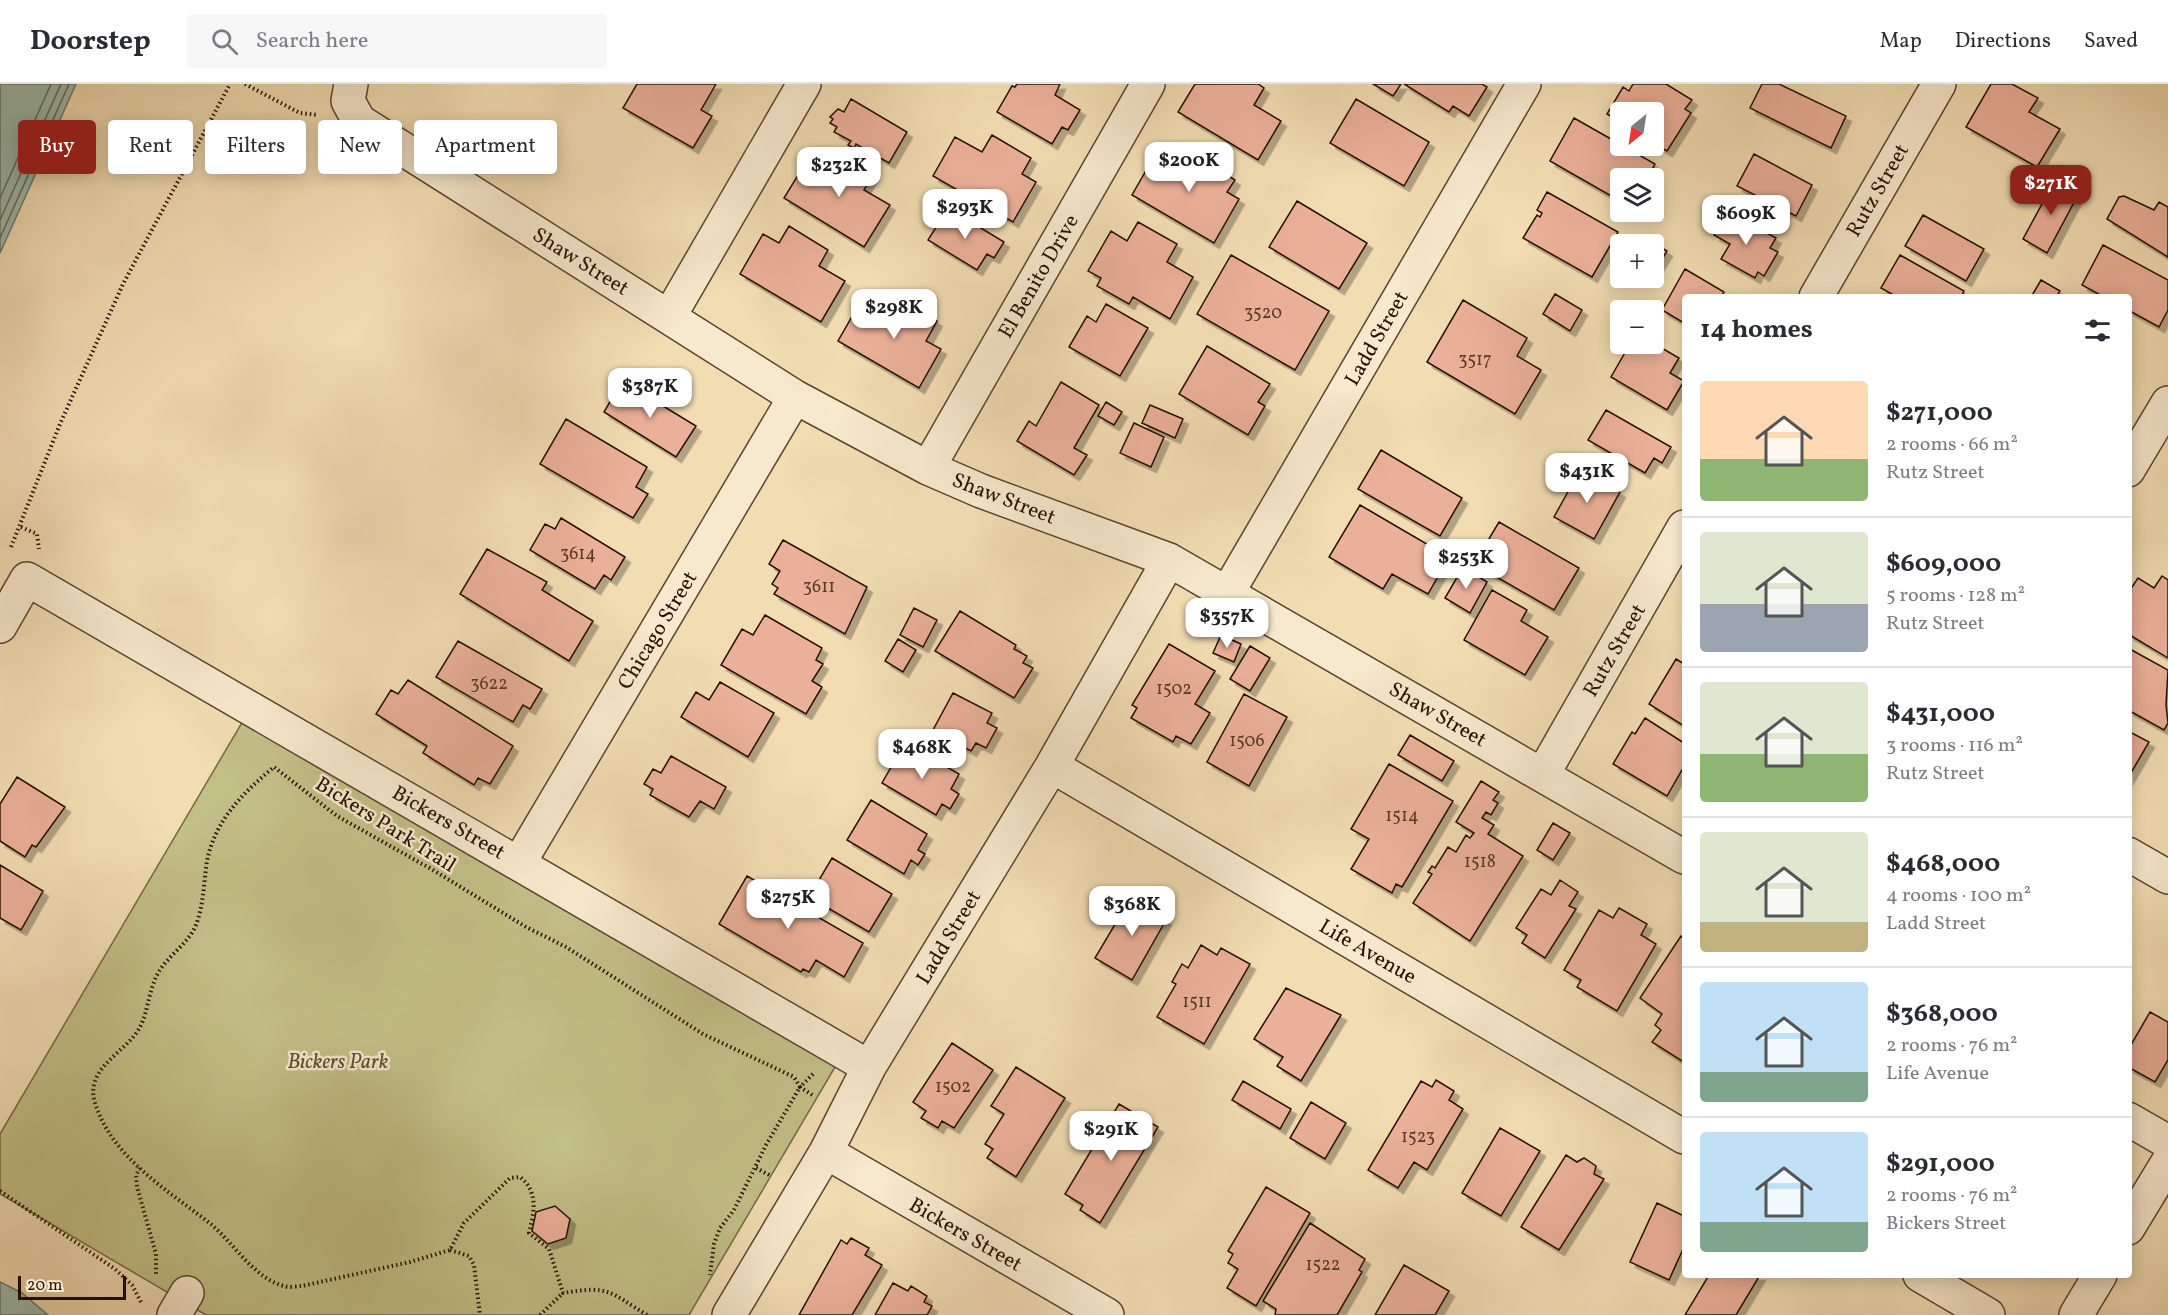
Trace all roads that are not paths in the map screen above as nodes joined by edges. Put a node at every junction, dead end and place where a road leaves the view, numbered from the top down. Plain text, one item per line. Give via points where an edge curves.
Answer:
1 (804, 84) edge
2 (1148, 84) edge
3 (1524, 84) edge
4 (1939, 84) edge
5 (350, 93) edge
6 (1818, 294) edge
7 (669, 317) junction
8 (795, 397) junction
9 (2168, 403) edge
10 (2132, 463) edge
11 (928, 468) junction
12 (1682, 531) edge
13 (1169, 560) junction
14 (1228, 592) junction
15 (0, 626) edge
16 (1052, 766) junction
17 (1543, 774) junction
18 (1682, 856) edge
19 (2132, 856) edge
20 (519, 863) junction
21 (2168, 877) edge
22 (869, 1066) junction
23 (2132, 1121) edge
24 (1682, 1136) edge
25 (2168, 1142) edge
26 (826, 1152) junction
27 (2168, 1162) edge
28 (2132, 1221) edge
29 (1925, 1278) edge
30 (2098, 1278) edge
31 (729, 1315) edge
32 (1107, 1315) edge
33 (1988, 1315) edge
34 (2076, 1315) edge

1 - 7 street
2 - 11 street, El Benito Drive
3 - 14 street, Ladd Street
4 - 6 street, Rutz Street
5 - 7 street, Shaw Street via 359,121
7 - 8 street, Shaw Street
8 - 11 street, Shaw Street
8 - 20 street, Chicago Street
9 - 10 street
11 - 13 street, Shaw Street
12 - 17 street, Rutz Street
13 - 14 street, Shaw Street
13 - 16 street, Ladd Street
14 - 17 street, Shaw Street
15 - 20 street, Bickers Street via 27,579
16 - 22 street, Ladd Street
16 - 24 street, Life Avenue
17 - 18 street, Shaw Street
19 - 21 street
20 - 22 street, Bickers Street
22 - 26 street, Ladd Street
23 - 25 street
26 - 31 street, Ladd Street
26 - 32 street, Bickers Street
27 - 28 street
29 - 33 street
30 - 34 street

